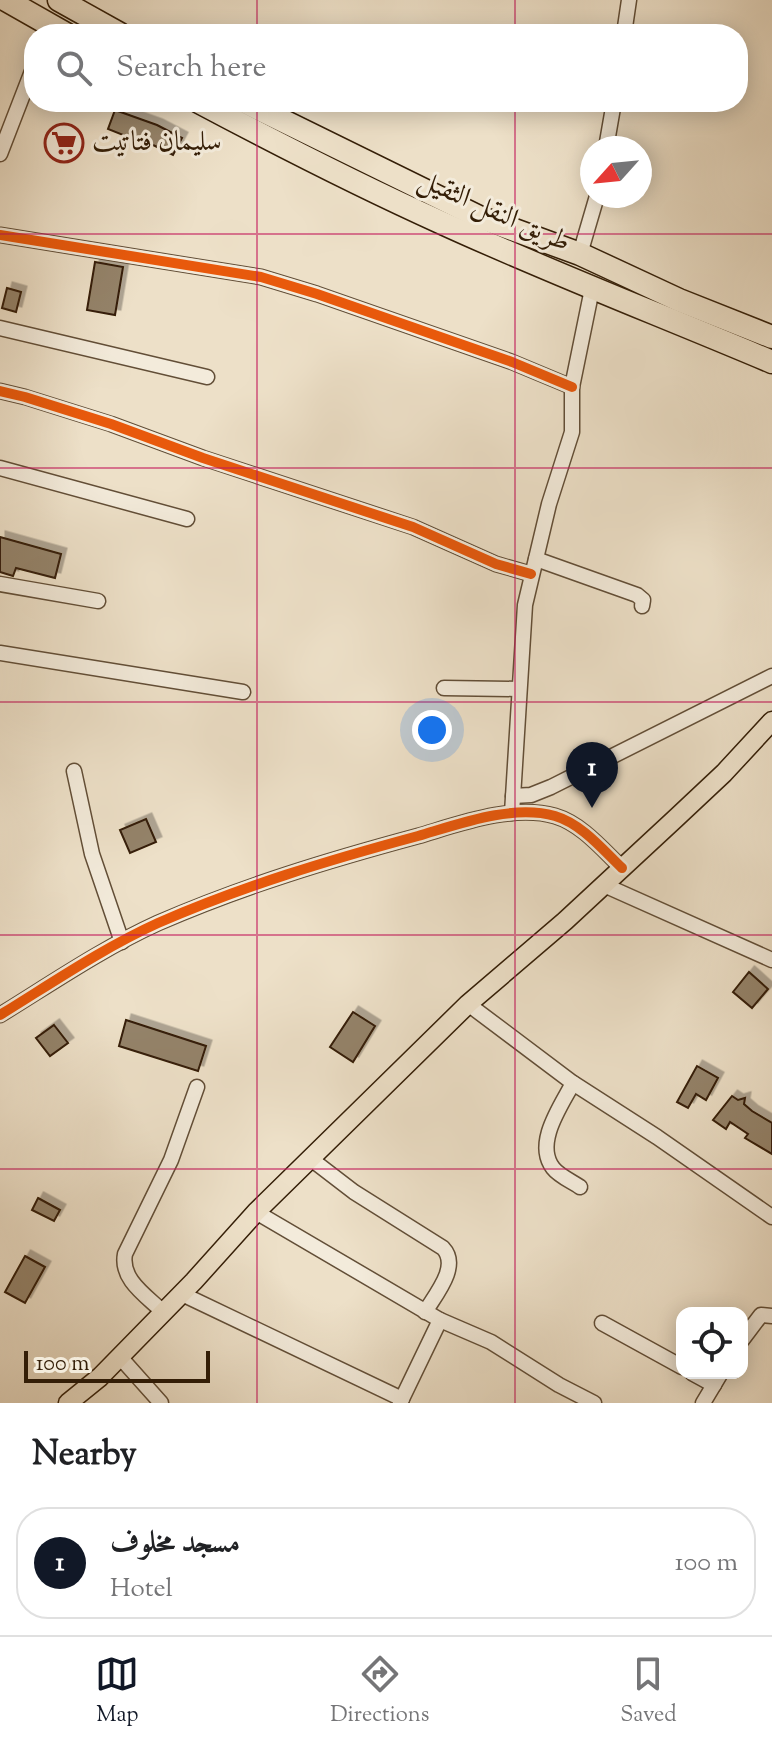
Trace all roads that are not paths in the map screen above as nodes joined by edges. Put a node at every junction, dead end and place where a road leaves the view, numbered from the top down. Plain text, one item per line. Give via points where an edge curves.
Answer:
1 (6, 0) edge
2 (629, 0) edge
3 (70, 3) edge
4 (44, 24) edge
5 (59, 24) edge
6 (104, 24) edge
7 (625, 24) edge
8 (24, 91) edge
9 (218, 112) edge
10 (265, 112) edge
11 (612, 112) edge
12 (608, 136) edge
13 (1, 150) edge
14 (593, 208) edge
15 (0, 235) edge
16 (580, 254) junction
17 (592, 289) junction
18 (0, 328) edge
19 (772, 337) edge
20 (772, 362) edge
21 (207, 377) dead end
22 (572, 387) junction
23 (0, 391) edge
24 (0, 468) edge
25 (187, 519) dead end
26 (534, 566) junction
27 (0, 584) edge
28 (98, 601) dead end
29 (642, 606) dead end
30 (0, 653) edge
31 (772, 676) edge
32 (444, 688) dead end
33 (519, 689) junction
34 (243, 692) dead end
35 (772, 721) edge
36 (74, 771) dead end
37 (513, 796) junction
38 (512, 813) junction
39 (622, 868) junction
40 (604, 885) junction
41 (122, 942) junction
42 (772, 960) edge
43 (468, 1004) junction
44 (0, 1015) edge
45 (573, 1083) junction
46 (197, 1087) dead end
47 (311, 1159) junction
48 (580, 1187) dead end
49 (256, 1212) junction
50 (772, 1217) edge
51 (182, 1294) junction
52 (425, 1312) junction
53 (164, 1313) junction
54 (772, 1316) edge
55 (440, 1320) junction
56 (602, 1323) dead end
57 (748, 1332) edge
58 (120, 1357) junction
59 (676, 1364) edge
60 (718, 1379) edge
61 (401, 1401) edge
62 (68, 1403) edge
63 (161, 1403) edge
64 (594, 1403) edge
65 (703, 1403) edge

1 - 4 highway
2 - 7 street
3 - 5 street
3 - 6 highway
8 - 13 street
9 - 17 highway, طريق النقل الثقيل via 424,215
10 - 16 highway, طريق النقل الثقيل via 479,217
11 - 12 street
14 - 16 street
15 - 22 street via 261,277
16 - 19 highway, طريق النقل الثقيل
17 - 20 highway, طريق النقل الثقيل
17 - 22 street
18 - 21 street
22 - 26 street via 572,432
23 - 26 street via 413,527 496,564
24 - 25 street
26 - 29 street via 637,595
26 - 33 street via 525,605
27 - 28 street
30 - 34 street
31 - 37 street via 551,787
32 - 33 street
33 - 37 street
35 - 39 main road
36 - 41 street via 92,854
37 - 38 street
38 - 39 street via 557,817 585,833
38 - 41 street via 284,873
39 - 40 main road
40 - 42 street
40 - 43 main road
41 - 44 street
43 - 45 street
43 - 47 main road
45 - 48 street via 550,1127 546,1148 553,1169
45 - 50 street
46 - 53 street via 123,1266 126,1276
47 - 49 main road
47 - 52 street via 450,1255 451,1263
49 - 51 main road
49 - 52 street
51 - 53 main road
51 - 61 street
52 - 55 street
53 - 58 main road
54 - 57 street via 761,1315
55 - 61 street
55 - 64 street via 491,1342
56 - 59 street
58 - 62 main road
58 - 63 street
60 - 65 street

